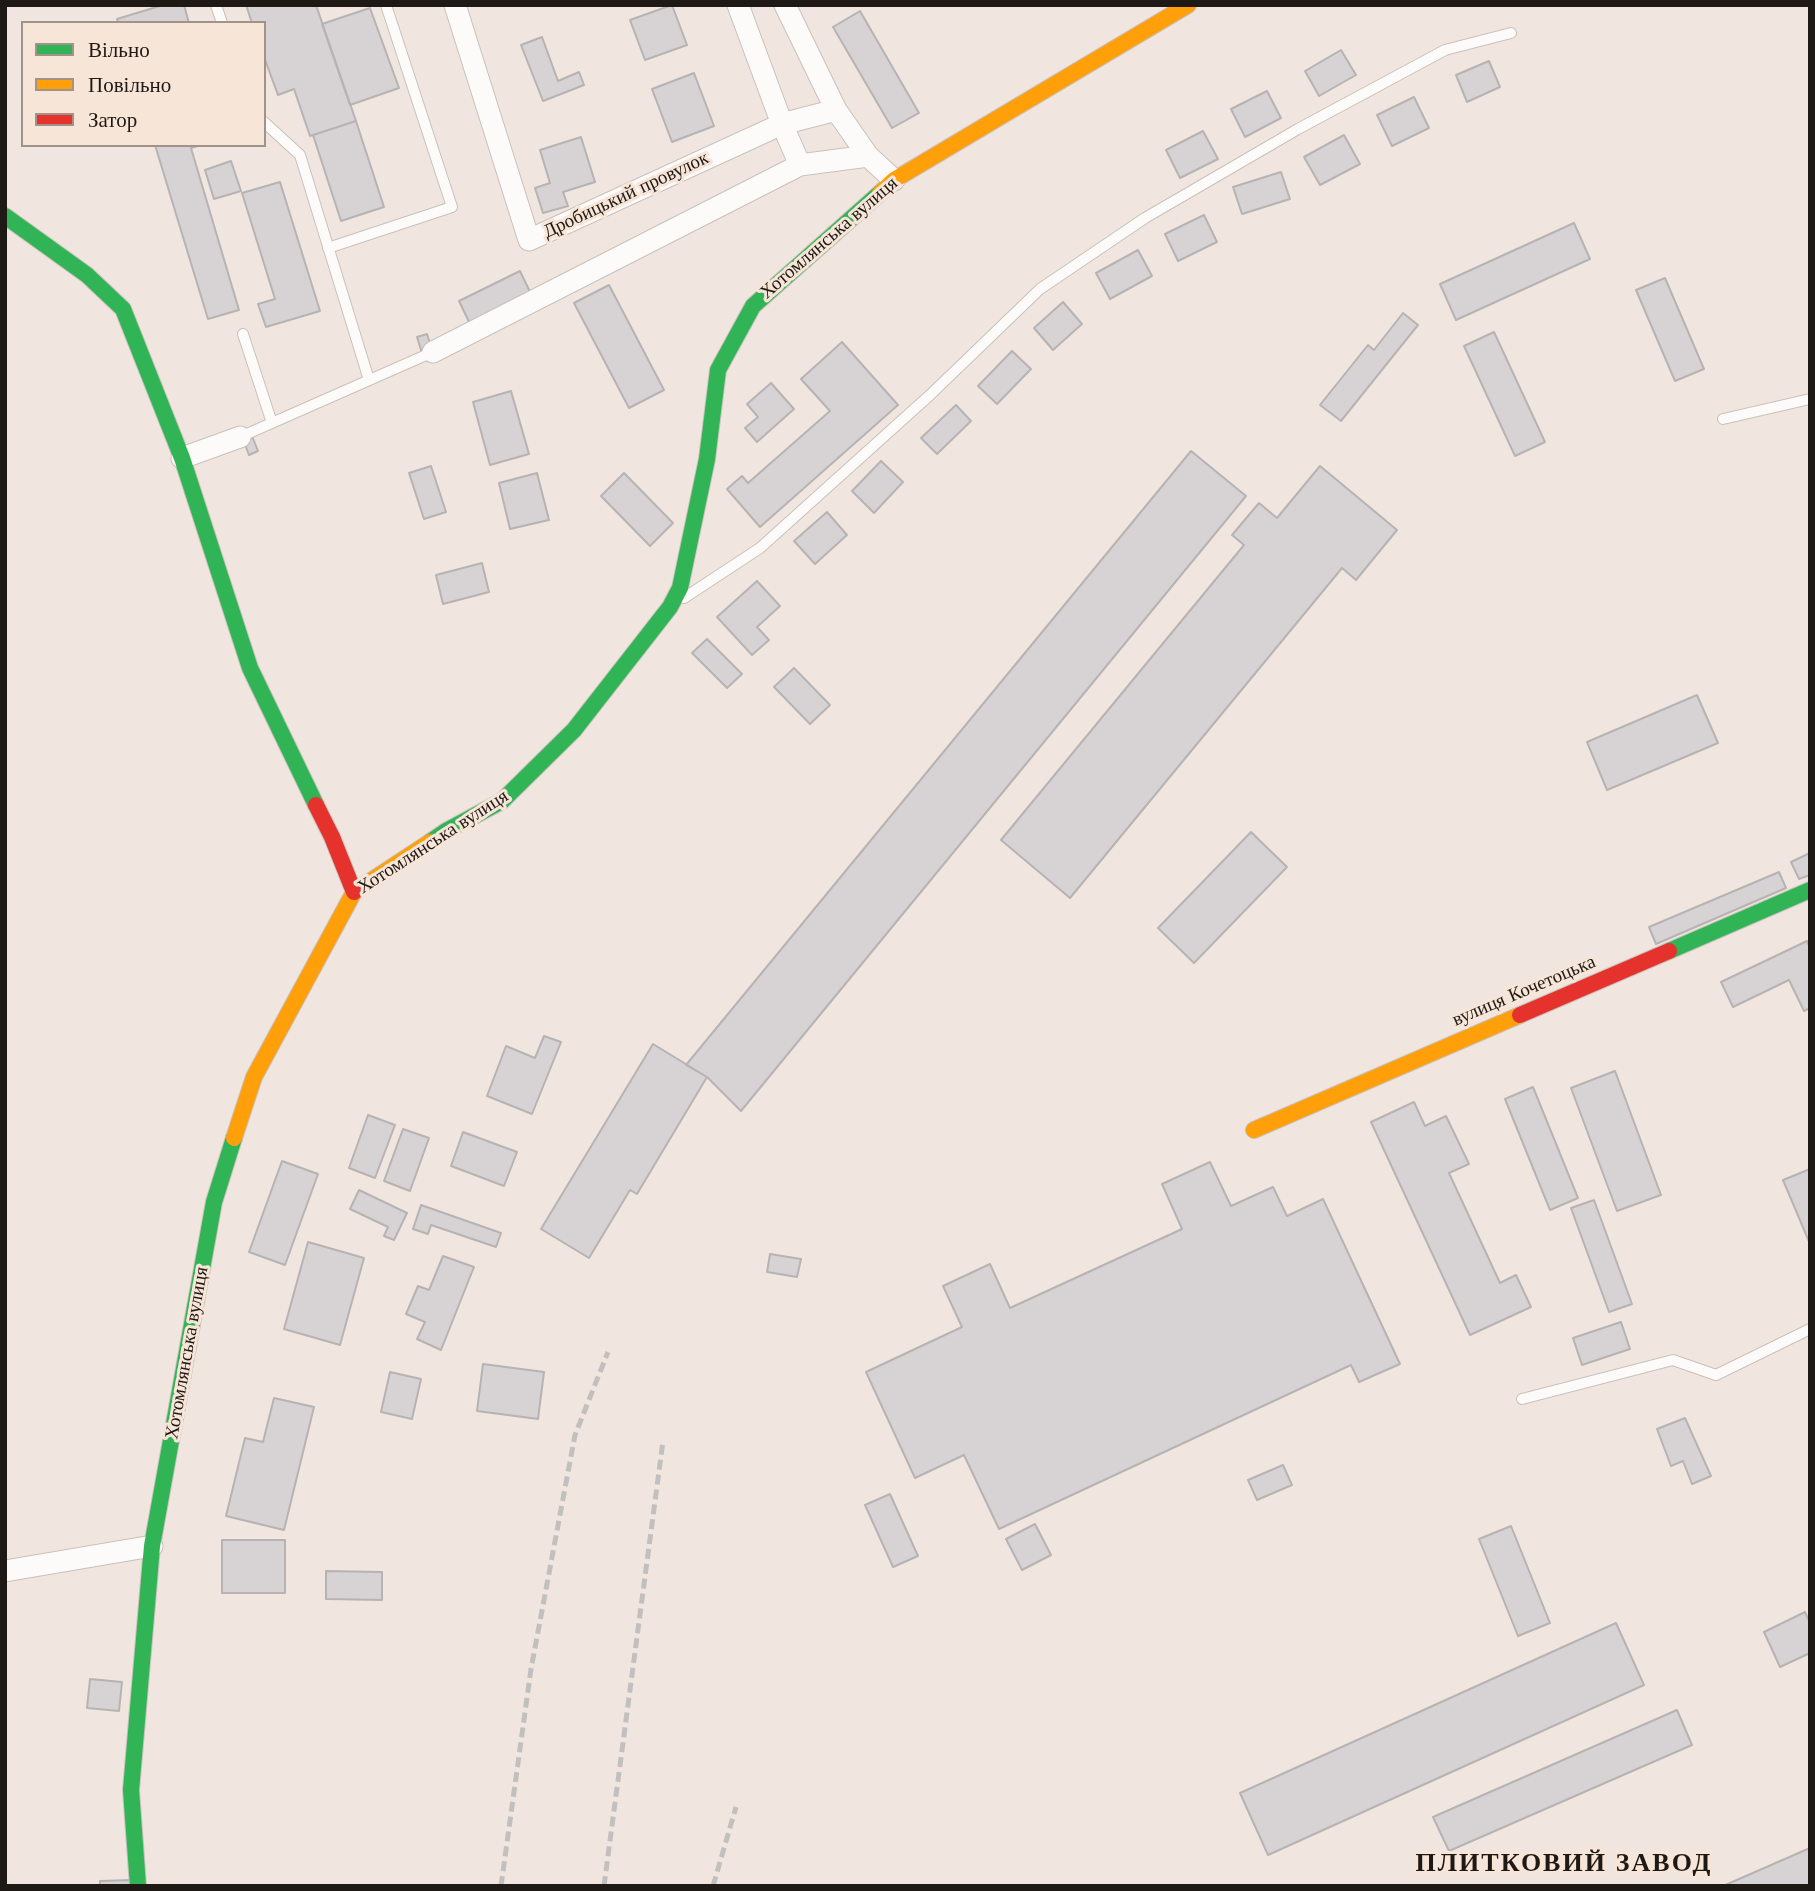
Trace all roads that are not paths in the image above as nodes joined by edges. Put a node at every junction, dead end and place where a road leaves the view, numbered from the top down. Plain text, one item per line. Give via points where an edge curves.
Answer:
1 (386, 5) edge
2 (455, 5) edge
3 (738, 5) edge
4 (785, 5) edge
5 (1188, 5) edge
6 (1511, 33) dead end
7 (835, 110) junction
8 (266, 124) edge
9 (782, 124) junction
10 (868, 156) junction
11 (800, 165) junction
12 (894, 180) junction
13 (5, 216) edge
14 (328, 248) junction
15 (243, 334) dead end
16 (433, 352) joint
17 (369, 380) junction
18 (1810, 400) edge
19 (1723, 419) dead end
20 (272, 423) junction
21 (240, 437) joint
22 (183, 458) junction
23 (670, 607) junction
24 (1810, 891) edge
25 (354, 892) junction
26 (1254, 1130) dead end
27 (1810, 1329) edge
28 (1522, 1399) dead end
29 (152, 1546) junction
30 (5, 1571) edge
31 (138, 1886) edge

1 - 14 lane via 452,207
2 - 9 street, Дробицький провулок via 529,240
3 - 9 street
4 - 7 street
5 - 12 street, Хотомлянська вулиця
6 - 23 lane via 1444,50 1144,218 1040,289 930,396 760,548
7 - 9 street, Дробицький провулок
7 - 10 street
8 - 14 lane via 300,155
9 - 11 street
10 - 11 street
10 - 12 street
11 - 16 street
12 - 23 street, Хотомлянська вулиця via 752,306 718,370 707,460 680,588
13 - 22 street via 87,275 123,309
14 - 17 lane
15 - 20 lane
16 - 17 lane
17 - 20 lane
18 - 19 lane
20 - 21 lane
21 - 22 street
22 - 25 street via 250,668
23 - 25 street, Хотомлянська вулиця via 574,730 502,801 446,831
24 - 26 street, вулиця Кочетоцька
25 - 29 street, Хотомлянська вулиця via 254,1077 214,1202
27 - 28 lane via 1716,1375 1673,1360
29 - 30 street
29 - 31 street, Хотомлянська вулиця via 131,1790

